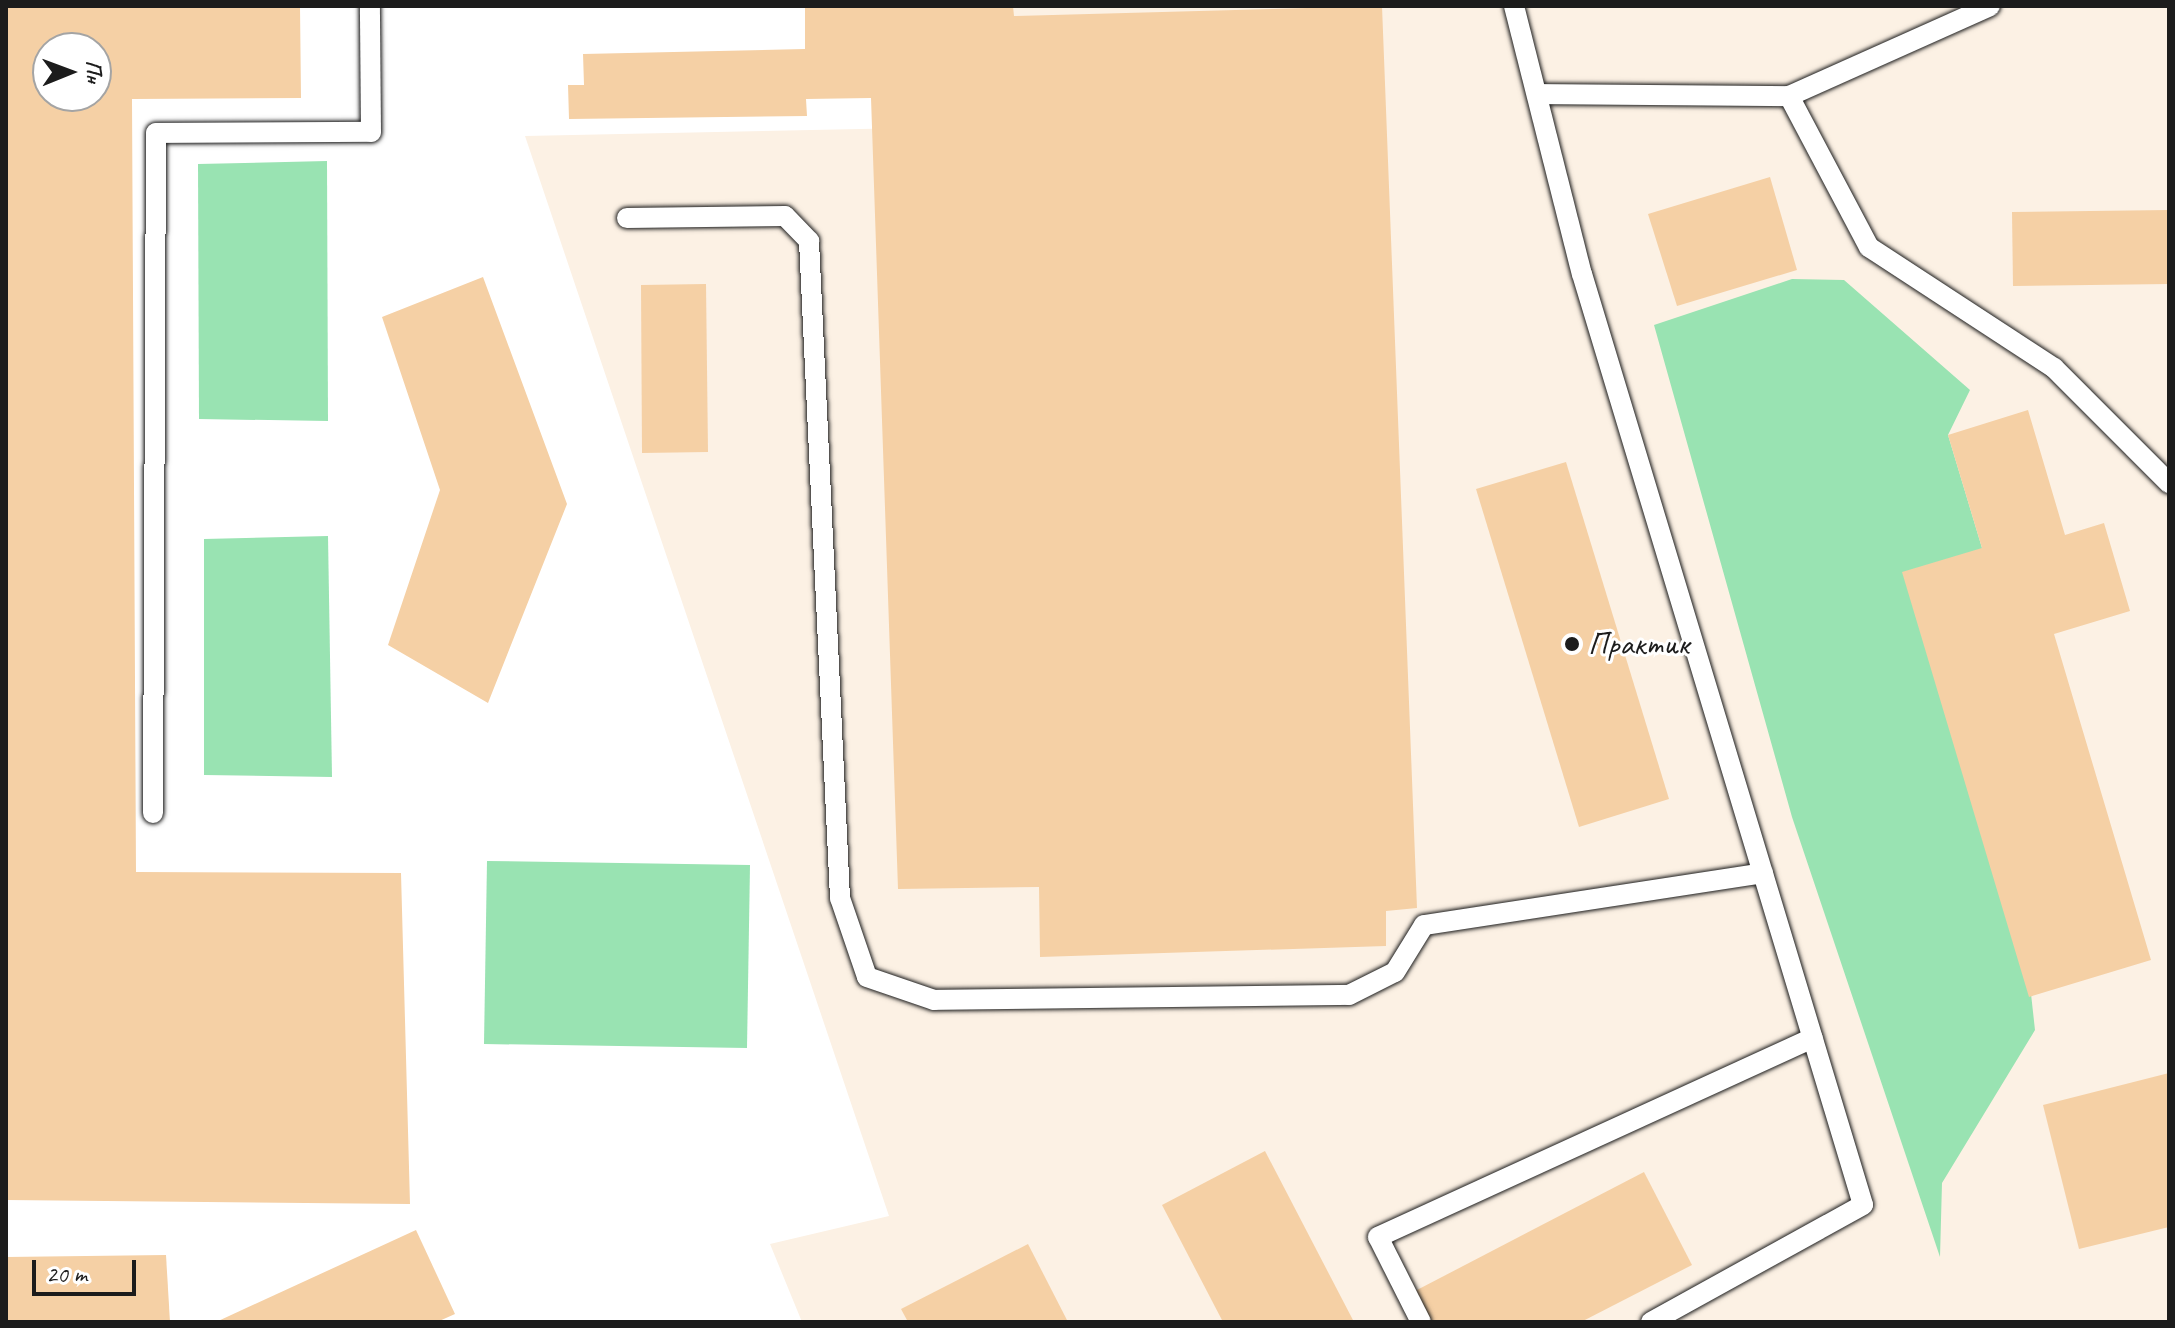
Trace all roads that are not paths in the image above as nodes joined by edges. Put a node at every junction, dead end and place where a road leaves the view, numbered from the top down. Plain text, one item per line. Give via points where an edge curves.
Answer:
1 (370, 6) edge
2 (1514, 6) edge
3 (1990, 6) edge
4 (1540, 94) junction
5 (1789, 96) junction
6 (627, 218) dead end
7 (2169, 483) edge
8 (153, 813) dead end
9 (1763, 873) junction
10 (1813, 1038) junction
11 (1421, 1322) edge
12 (1651, 1322) edge

1 - 8 lane via 371,132 156,133
2 - 4 lane
3 - 5 lane
4 - 5 lane
4 - 9 lane via 1582,274
5 - 7 lane via 1869,247 2054,368
6 - 9 lane via 785,216 809,241 840,898 867,977 934,1000 1349,995 1395,972 1424,925
9 - 10 lane
10 - 11 lane via 1378,1237
10 - 12 lane via 1863,1205

